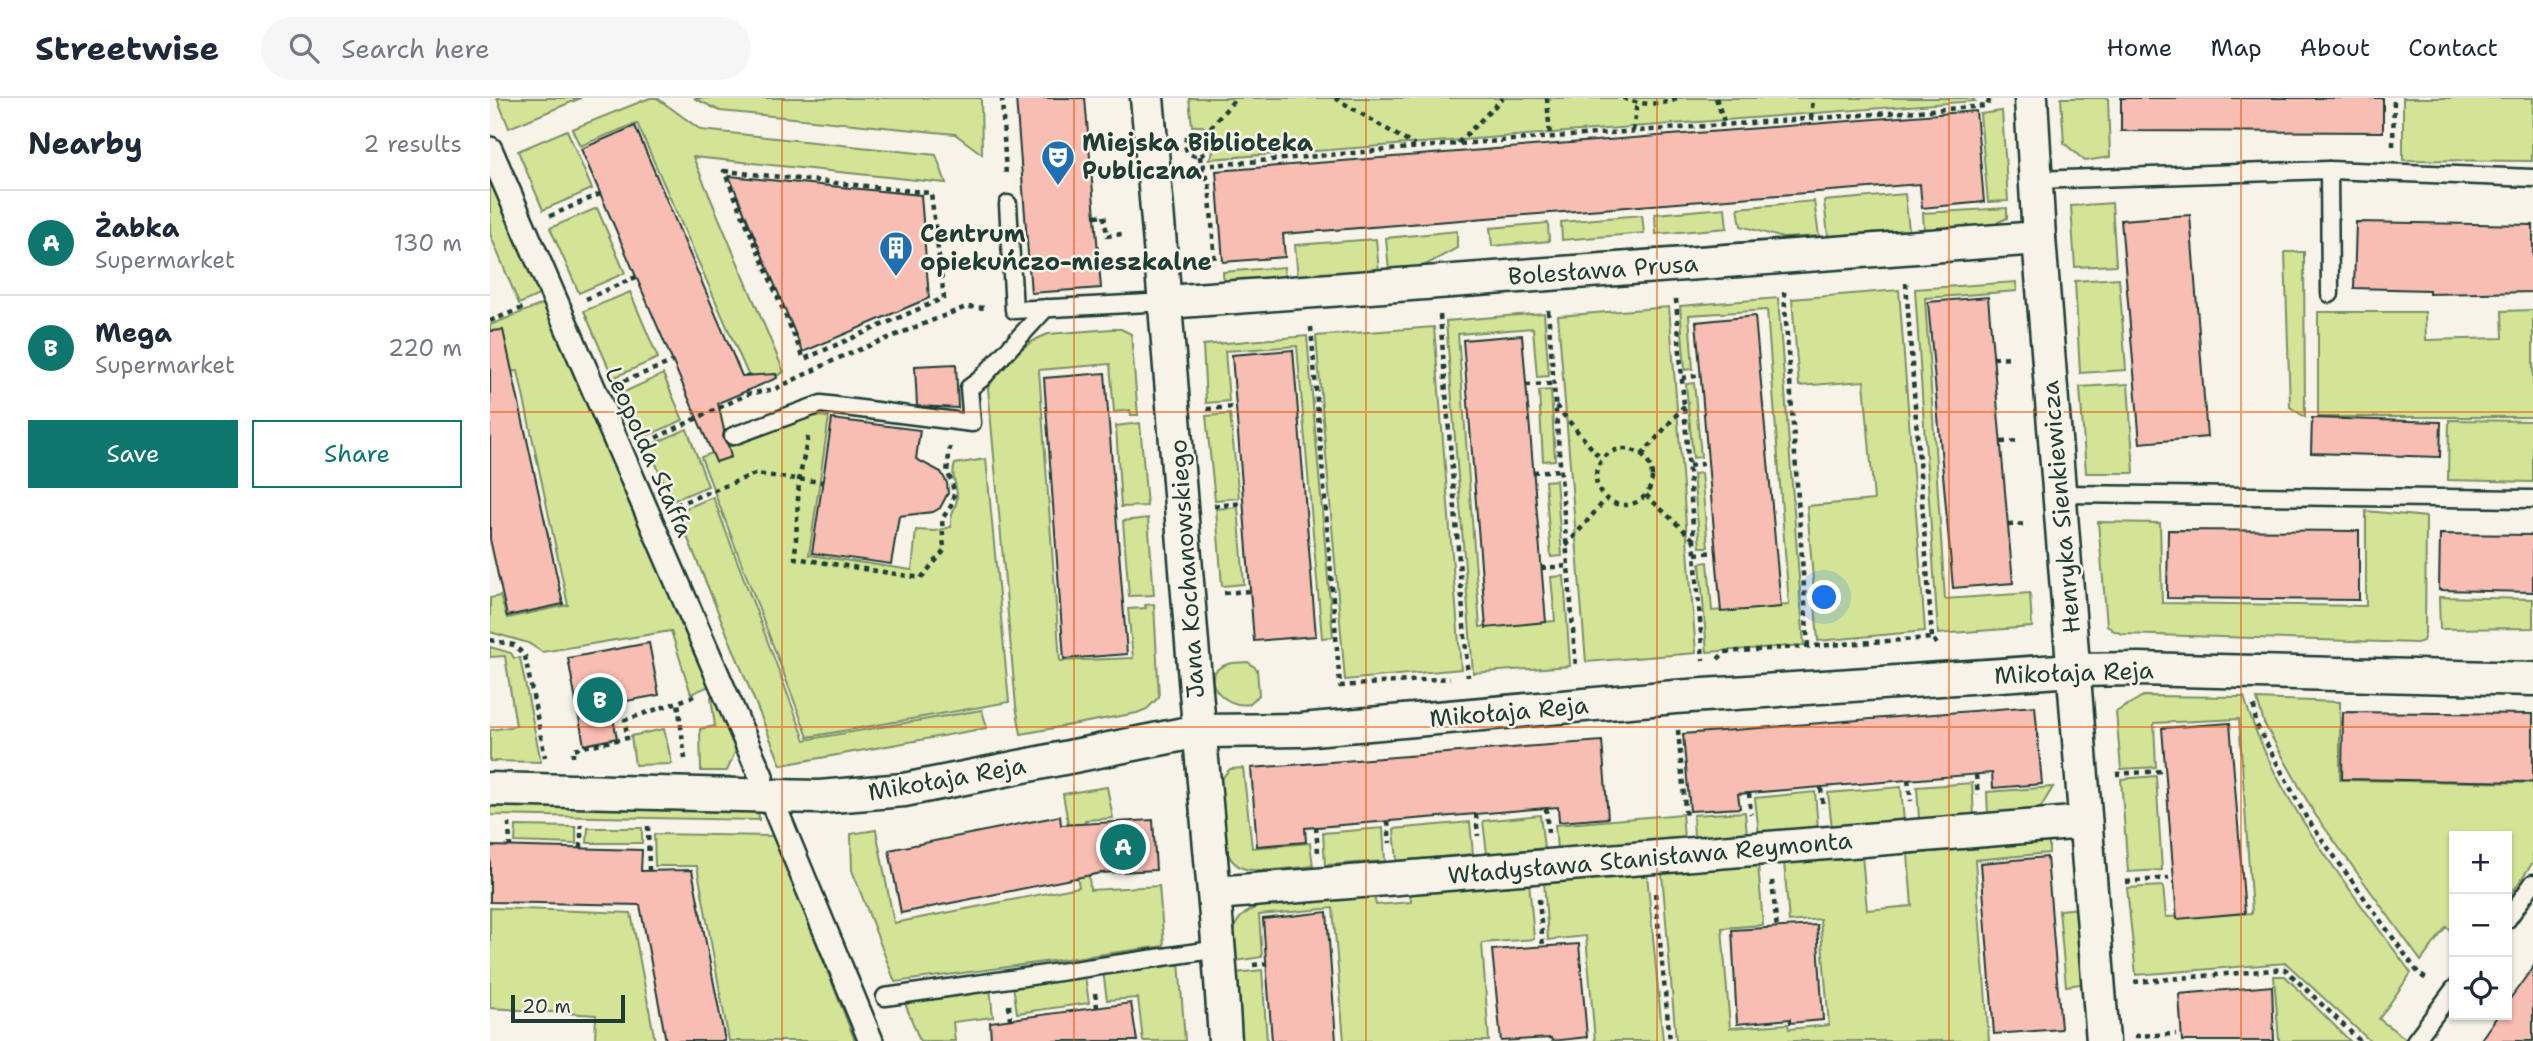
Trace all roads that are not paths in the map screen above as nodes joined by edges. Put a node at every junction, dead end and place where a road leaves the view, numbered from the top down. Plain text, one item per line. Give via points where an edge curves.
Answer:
1 (1147, 98) edge
2 (2031, 98) edge
3 (490, 149) edge
4 (2329, 170) junction
5 (2533, 178) edge
6 (2035, 180) junction
7 (1008, 204) dead end
8 (2039, 238) junction
9 (2330, 294) dead end
10 (1167, 302) junction
11 (1046, 308) junction
12 (733, 436) dead end
13 (2060, 494) junction
14 (2533, 499) edge
15 (2074, 670) junction
16 (2533, 679) edge
17 (1199, 731) junction
18 (761, 776) dead end
19 (490, 789) edge
20 (776, 811) dead end
21 (2085, 822) junction
22 (2533, 883) edge
23 (1216, 892) junction
24 (2512, 913) edge
25 (1219, 949) junction
26 (885, 996) dead end
27 (2449, 996) edge
28 (871, 1041) edge
29 (1225, 1041) edge
30 (2103, 1041) edge
31 (2415, 1041) edge

1 - 10 street, Jana Kochanowskiego
2 - 6 street, Henryka Sienkiewicza
3 - 18 street, Leopolda Staffa
4 - 5 lane
4 - 6 lane
4 - 9 lane
6 - 8 street, Henryka Sienkiewicza
7 - 11 lane via 1014,310
8 - 10 street, Bolesława Prusa
8 - 13 street, Henryka Sienkiewicza
10 - 11 lane
10 - 17 street, Jana Kochanowskiego
11 - 12 lane via 969,388 972,423 821,404
13 - 14 lane
13 - 15 street, Henryka Sienkiewicza
15 - 16 street, Mikołaja Reja
15 - 17 street, Mikołaja Reja via 1301,730
15 - 21 street, Henryka Sienkiewicza
17 - 19 street, Mikołaja Reja via 904,790 819,797
17 - 23 street, Jana Kochanowskiego
20 - 28 street
21 - 23 street, Władysława Stanisława Reymonta
21 - 30 street, Henryka Sienkiewicza
22 - 24 lane
23 - 25 street, Jana Kochanowskiego
25 - 26 lane
25 - 29 street, Jana Kochanowskiego
27 - 31 lane

